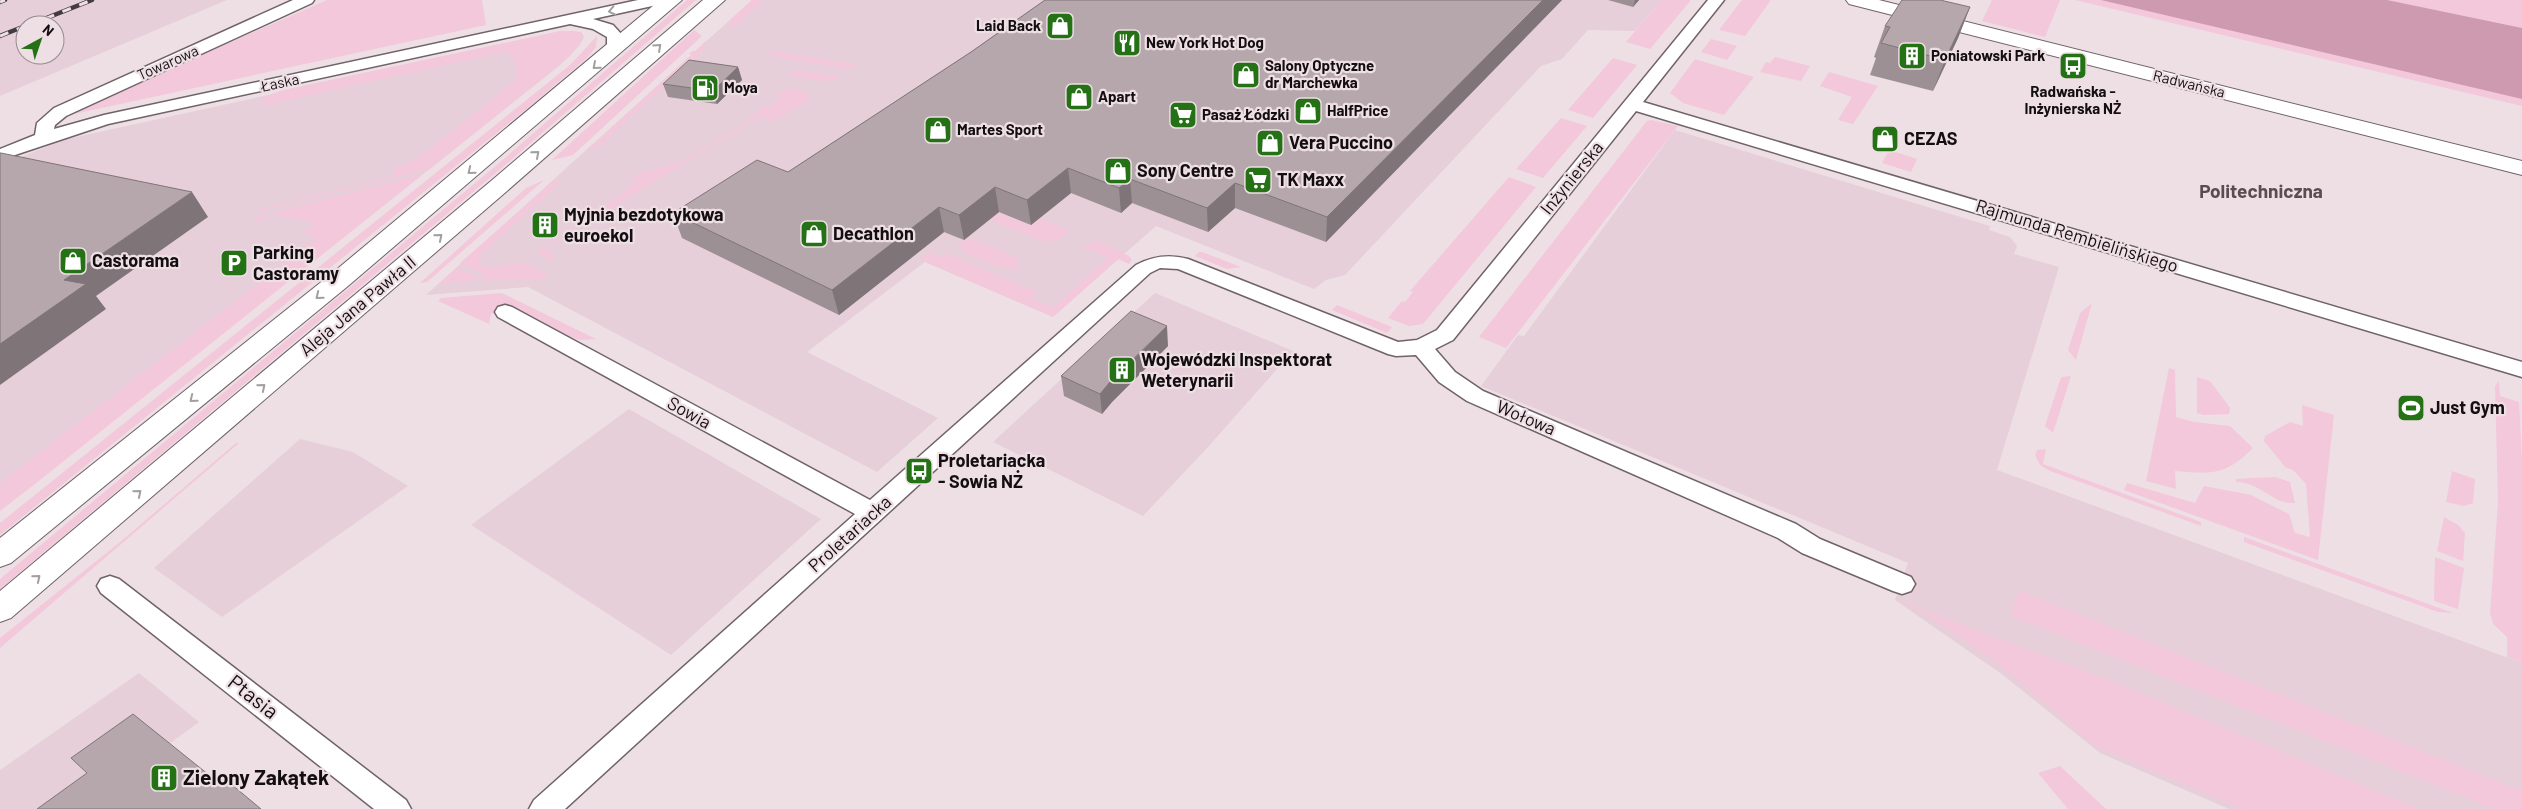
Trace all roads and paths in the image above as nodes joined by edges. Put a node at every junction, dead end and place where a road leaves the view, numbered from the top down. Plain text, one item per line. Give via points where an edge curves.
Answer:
1 (306, 0) edge
2 (660, 0) edge
3 (672, 0) edge
4 (715, 0) edge
5 (1716, 0) edge
6 (1856, 0) edge
7 (563, 22) junction
8 (615, 49) junction
9 (1631, 104) junction
10 (44, 138) junction
11 (0, 156) edge
12 (2522, 168) edge
13 (505, 312) dead end
14 (1421, 347) junction
15 (2522, 370) edge
16 (873, 513) junction
17 (0, 555) edge
18 (1902, 584) dead end
19 (110, 586) dead end
20 (0, 609) edge
21 (396, 809) edge
22 (544, 809) edge

1 - 10 street, Towarowa via 60,112 46,123
2 -> 7 street, Łaska
3 - 8 main road, Aleja Jana Pawła II
20 -> 4 main road, Aleja Jana Pawła II
5 - 9 street, Inżynierska
6 - 12 main road, Radwańska
7 - 8 street, Łaska via 608,29 615,36
7 - 10 street, Łaska via 104,120
8 -> 17 main road, Aleja Jana Pawła II via 499,148
9 - 14 street, Inżynierska via 1451,328 1436,341
9 - 15 street, Rajmunda Rembielińskiego
10 - 11 street, Łaska
13 - 16 street, Sowia
14 - 16 street, Proletariacka via 1384,346 1181,264 1157,262 1137,274
14 - 18 street, Wołowa via 1447,377 1475,396
16 - 22 street, Proletariacka
19 - 21 street, Ptasia

